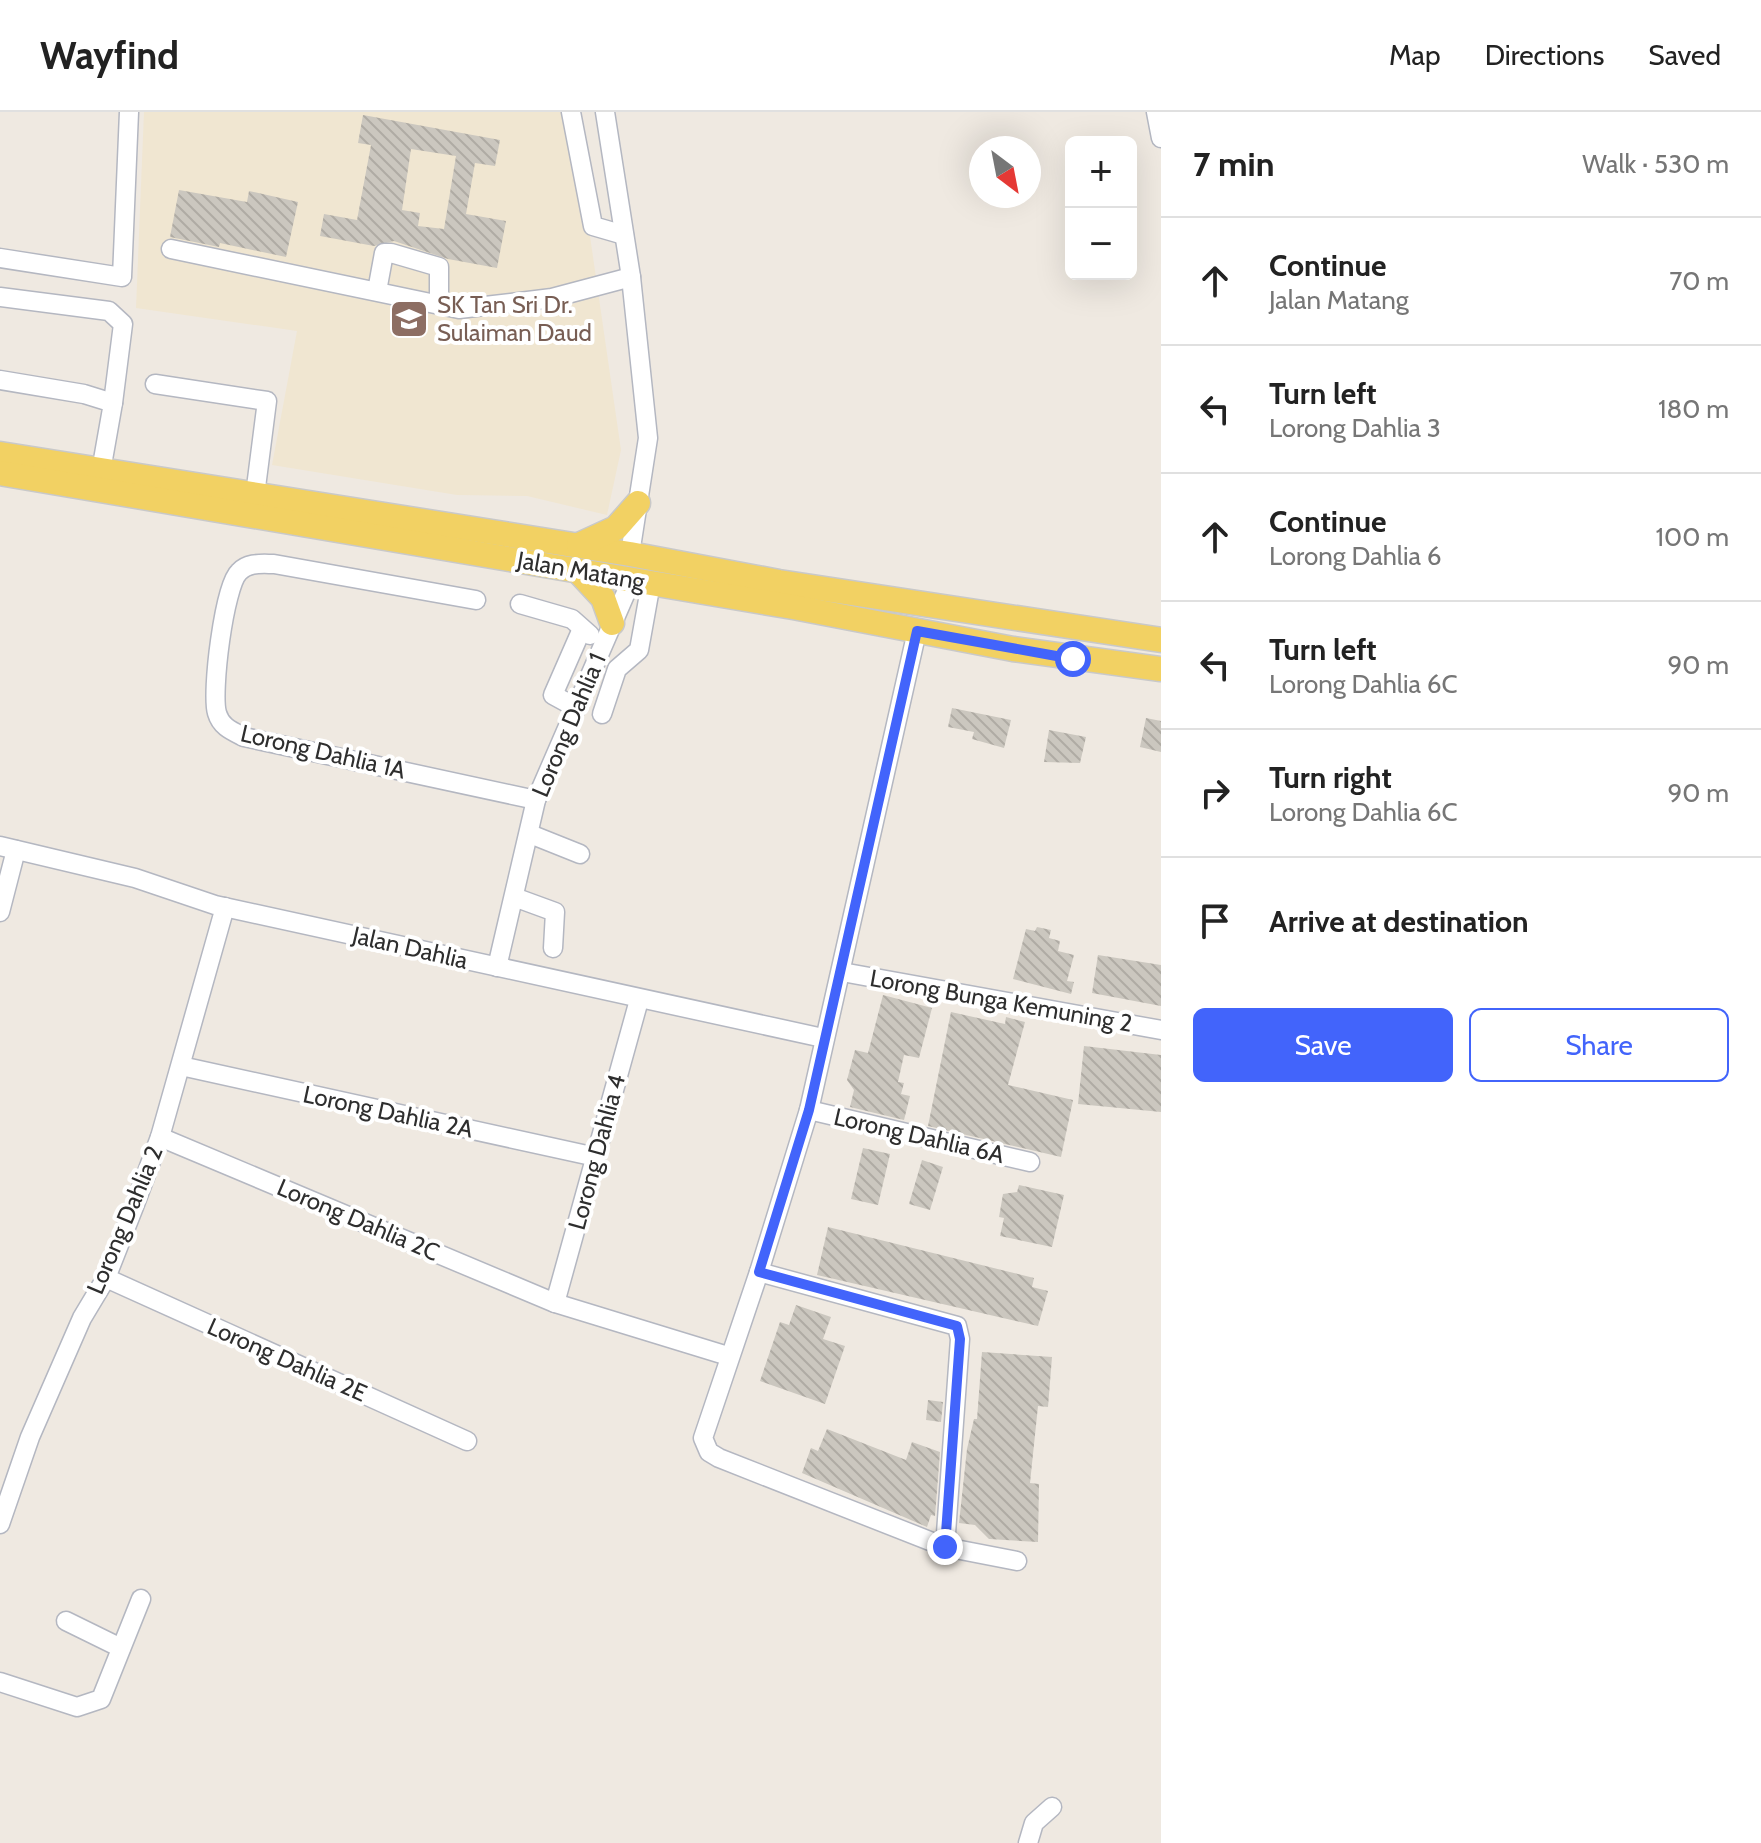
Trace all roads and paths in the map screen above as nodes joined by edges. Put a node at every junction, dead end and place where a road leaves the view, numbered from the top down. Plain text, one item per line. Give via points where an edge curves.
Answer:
1 (129, 112) edge
2 (571, 112) edge
3 (605, 112) edge
4 (1156, 112) edge
5 (1161, 138) edge
6 (624, 235) junction
7 (171, 249) dead end
8 (0, 258) edge
9 (631, 277) junction
10 (377, 291) junction
11 (0, 297) edge
12 (439, 303) junction
13 (0, 380) edge
14 (155, 384) dead end
15 (113, 403) junction
16 (0, 454) edge
17 (101, 471) junction
18 (0, 473) edge
19 (255, 495) junction
20 (638, 503) junction
21 (577, 545) junction
22 (630, 554) junction
23 (578, 571) junction
24 (652, 583) junction
25 (476, 600) dead end
26 (520, 604) dead end
27 (581, 631) junction
28 (917, 631) junction
29 (608, 632) junction
30 (1161, 640) edge
31 (1161, 669) edge
32 (575, 707) junction
33 (602, 714) dead end
34 (536, 800) junction
35 (530, 834) junction
36 (8, 848) edge
37 (580, 854) dead end
38 (514, 897) junction
39 (225, 907) junction
40 (0, 912) edge
41 (553, 948) dead end
42 (497, 967) junction
43 (842, 972) junction
44 (639, 1000) junction
45 (1161, 1030) edge
46 (823, 1038) junction
47 (181, 1066) junction
48 (809, 1110) junction
49 (160, 1137) junction
50 (596, 1157) junction
51 (1030, 1162) dead end
52 (759, 1272) junction
53 (106, 1278) junction
54 (555, 1303) junction
55 (728, 1356) junction
56 (467, 1441) dead end
57 (0, 1524) edge
58 (945, 1547) junction
59 (1017, 1561) dead end
60 (141, 1599) dead end
61 (66, 1621) dead end
62 (121, 1648) junction
63 (0, 1682) edge
64 (1052, 1807) dead end
65 (1028, 1843) edge

1 - 8 street via 122,277
2 - 6 street via 593,226
3 - 6 street
4 - 5 street
6 - 9 street
7 - 10 street
9 - 12 street via 552,298 486,308
9 - 20 street via 648,438
10 - 12 street
10 - 12 street via 380,259 391,253 439,267
11 - 15 street via 109,311 118,318 123,324
13 - 15 street
14 - 19 street via 267,401
15 - 17 street
16 - 17 main road, Jalan Matang
17 - 19 main road, Jalan Matang
18 - 23 main road, Jalan Matang
19 - 21 main road, Jalan Matang
20 - 21 main road via 616,528
20 - 22 street
21 - 22 main road, Jalan Matang
22 - 24 main road via 635,575
22 - 30 main road, Jalan Matang
23 - 24 main road, Jalan Matang
23 - 29 main road via 603,598
24 - 28 main road, Jalan Matang
24 - 29 street, Lorong Dahlia 1
24 - 33 street via 639,650 617,669
25 - 34 street, Lorong Dahlia 1A via 253,564 239,572 228,591 217,715 227,729 244,737
26 - 27 street via 572,619
27 - 29 street
27 - 32 street via 553,695
28 - 31 main road, Jalan Matang
28 - 43 street
29 - 32 street, Lorong Dahlia 1
32 - 34 street, Lorong Dahlia 1
34 - 35 street, Lorong Dahlia 1
35 - 37 street
35 - 38 street, Lorong Dahlia 1
36 - 39 street, Jalan Dahlia via 135,878
36 - 40 street
38 - 41 street via 555,912
38 - 42 street, Lorong Dahlia 1
39 - 42 street, Jalan Dahlia
39 - 47 street, Lorong Dahlia 2
42 - 44 street, Jalan Dahlia
43 - 45 street, Lorong Bunga Kemuning 2
43 - 46 street
44 - 46 street, Jalan Dahlia
44 - 50 street, Lorong Dahlia 4
46 - 48 street
47 - 49 street, Lorong Dahlia 2
47 - 50 street, Lorong Dahlia 2A
48 - 51 street, Lorong Dahlia 6A
48 - 52 street
49 - 53 street, Lorong Dahlia 2
49 - 54 street, Lorong Dahlia 2C
50 - 54 street, Lorong Dahlia 4
52 - 55 street
52 - 58 street via 957,1326
53 - 56 street, Lorong Dahlia 2E
53 - 57 street, Lorong Dahlia 2 via 82,1318 30,1437
54 - 55 street, Lorong Dahlia 2C
55 - 58 street via 703,1438 709,1452
58 - 59 street
60 - 62 street
61 - 62 street
62 - 63 street via 101,1699 89,1706 77,1707
64 - 65 street via 1034,1823

